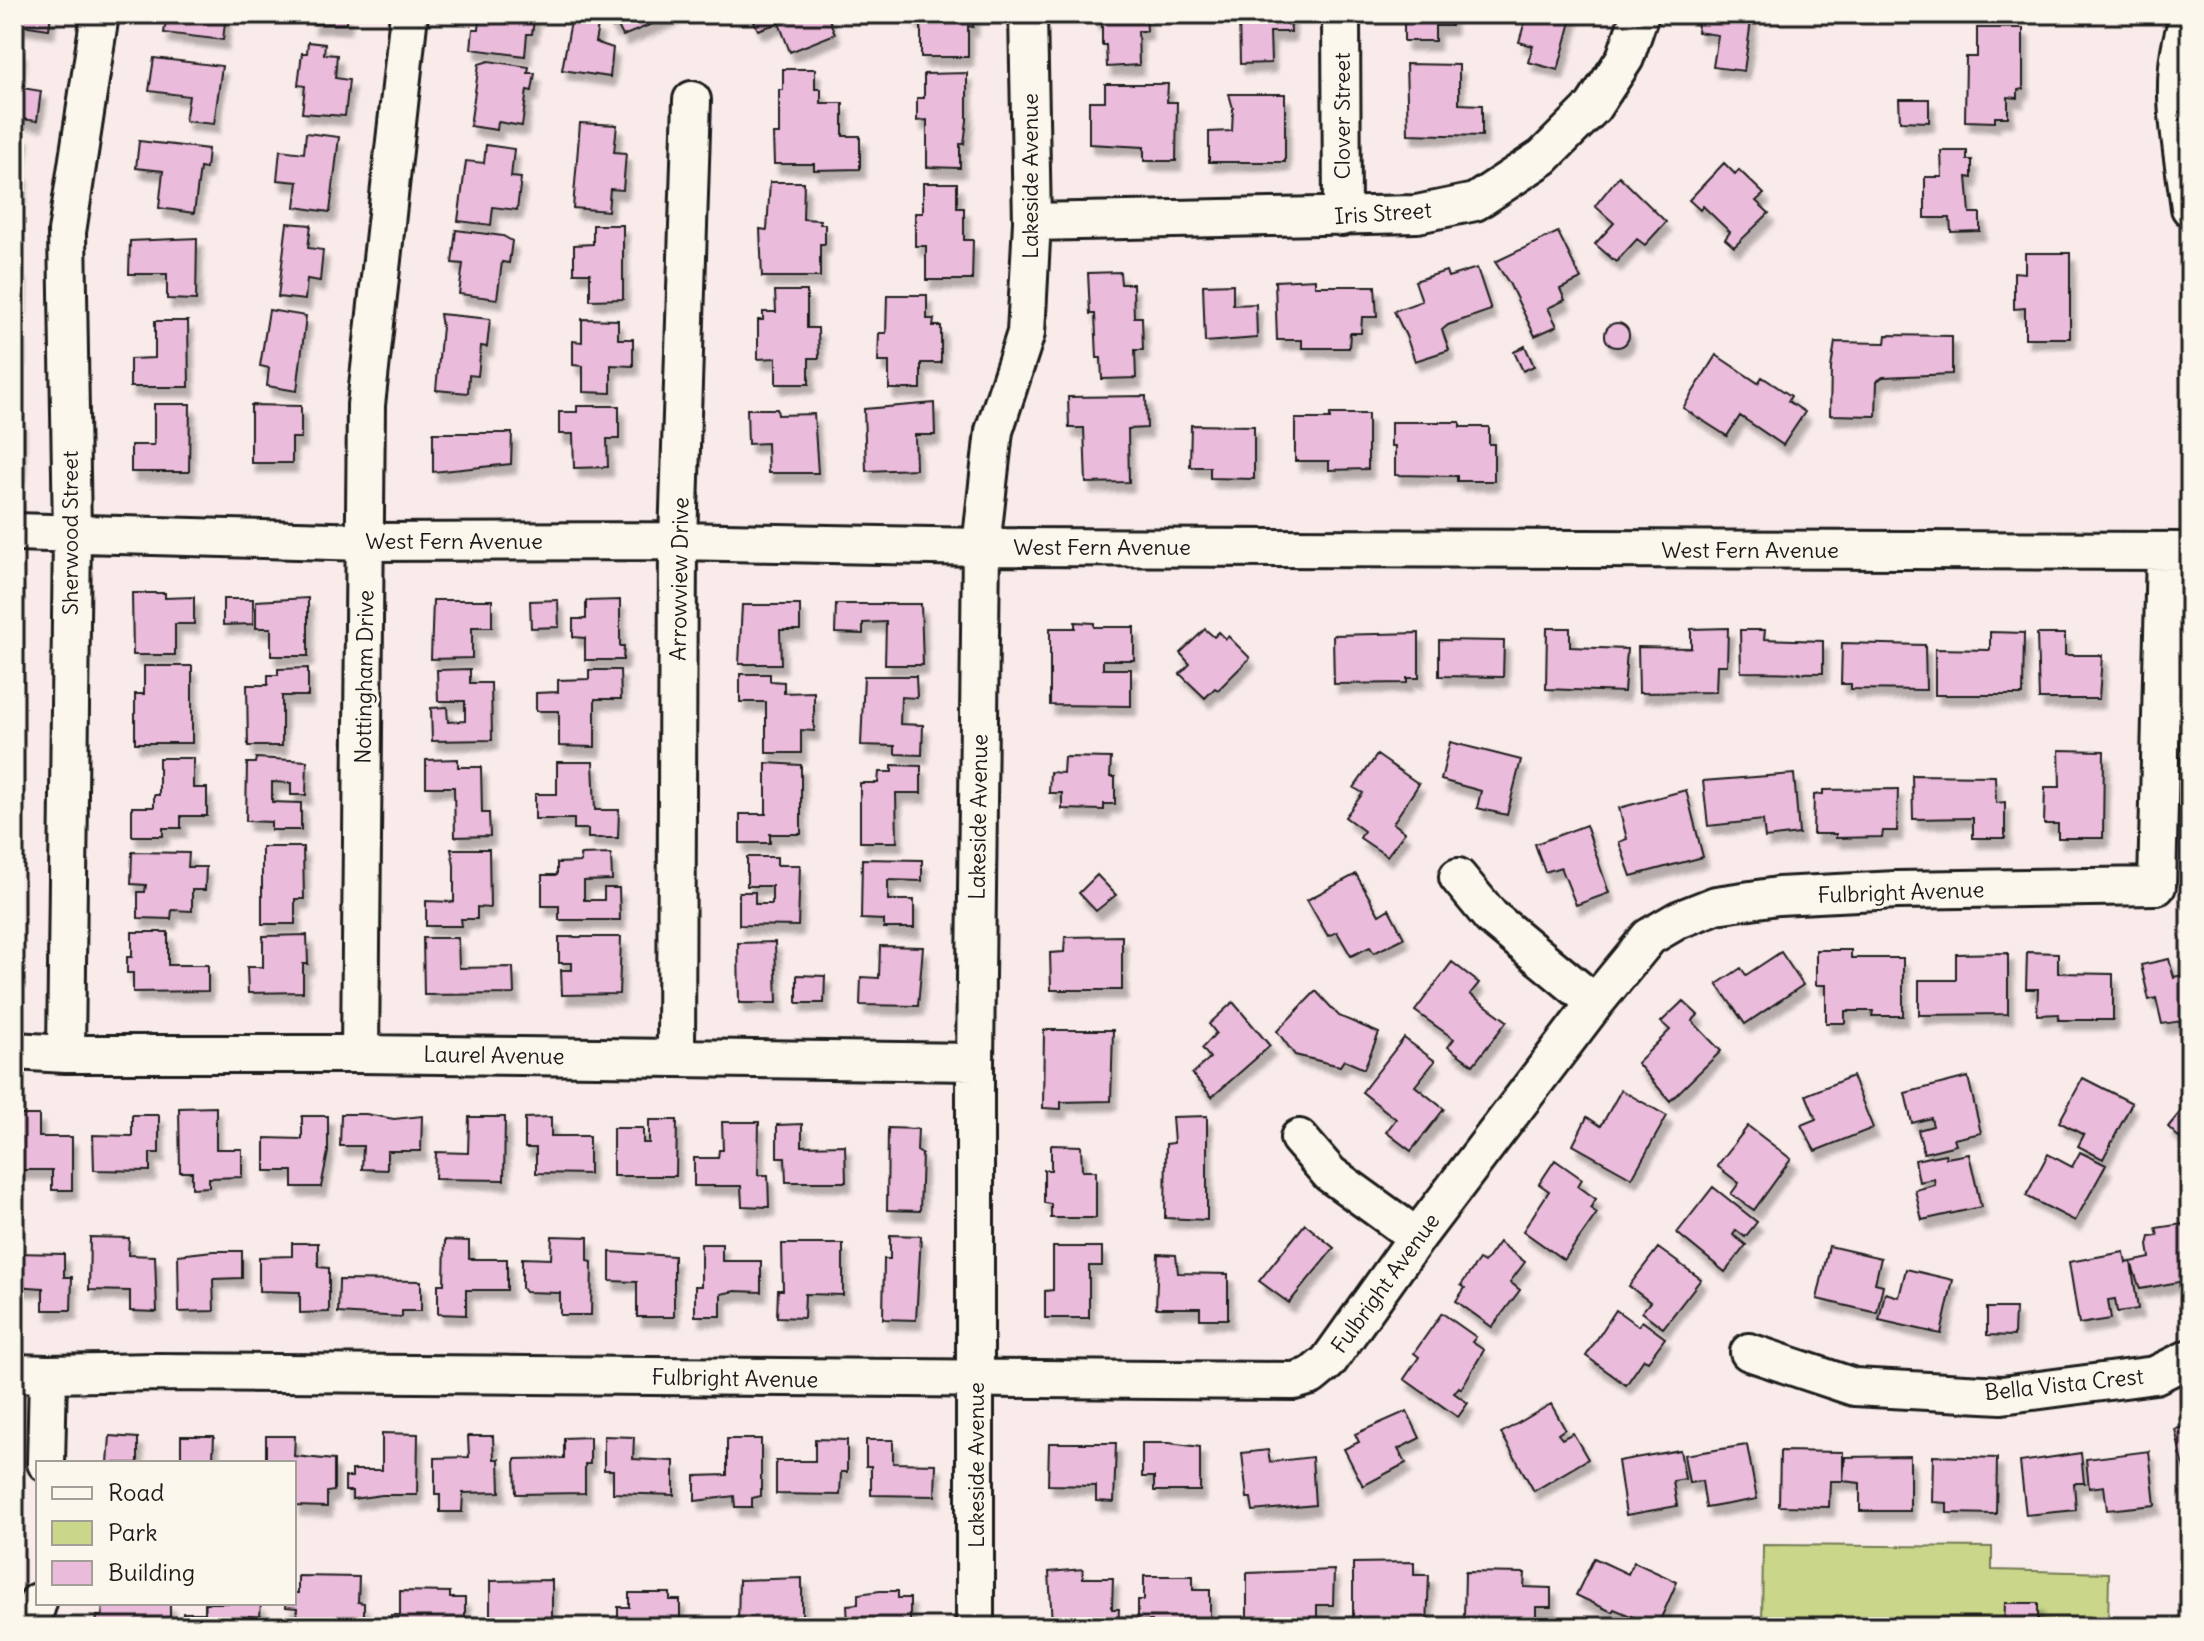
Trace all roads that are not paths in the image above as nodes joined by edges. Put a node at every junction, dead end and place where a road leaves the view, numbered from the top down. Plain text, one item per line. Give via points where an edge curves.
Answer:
1 (100, 14) edge
2 (409, 14) edge
3 (1028, 14) edge
4 (1341, 14) edge
5 (1640, 14) edge
6 (2190, 15) edge
7 (692, 100) dead end
8 (2190, 208) edge
9 (1342, 217) junction
10 (1032, 222) junction
11 (14, 532) edge
12 (72, 533) junction
13 (678, 541) junction
14 (366, 542) junction
15 (981, 547) junction
16 (2177, 551) edge
17 (1458, 877) dead end
18 (1595, 1003) junction
19 (14, 1051) edge
20 (66, 1054) junction
21 (360, 1054) junction
22 (676, 1057) junction
23 (975, 1062) junction
24 (1299, 1138) dead end
25 (1417, 1237) junction
26 (1749, 1352) dead end
27 (2190, 1358) edge
28 (31, 1374) edge
29 (977, 1380) junction
30 (46, 1461) edge
31 (37, 1605) edge
32 (30, 1627) edge
33 (975, 1627) edge

1 - 12 street, Sherwood Street via 67,232
2 - 14 street, Nottingham Drive via 366,405
3 - 10 street, Lakeside Avenue
4 - 9 street, Clover Street
5 - 9 street, Iris Street via 1625,58 1593,107 1543,157 1475,202 1417,214
6 - 8 street via 2181,39 2177,100
7 - 13 street, Arrowview Drive
9 - 10 street, Iris Street
10 - 15 street, Lakeside Avenue via 1026,333 994,431
11 - 12 street, West Fern Avenue
12 - 14 street, West Fern Avenue
12 - 20 street, Sherwood Street
13 - 14 street, West Fern Avenue
13 - 15 street, West Fern Avenue
13 - 22 street, Arrowview Drive
14 - 21 street, Nottingham Drive
15 - 16 street, West Fern Avenue
15 - 23 street, Lakeside Avenue
16 - 18 street, Fulbright Avenue via 2157,886 1882,891 1716,905 1649,937
17 - 18 street via 1491,917
18 - 25 street, Fulbright Avenue
19 - 20 street, Laurel Avenue
20 - 21 street, Laurel Avenue
21 - 22 street, Laurel Avenue
22 - 23 street, Laurel Avenue
23 - 29 street, Lakeside Avenue
24 - 25 street via 1330,1174
25 - 29 street, Fulbright Avenue via 1328,1362 1311,1376 1294,1381
26 - 27 street, Bella Vista Crest via 1854,1387 2002,1395 2155,1375
28 - 29 street, Fulbright Avenue
28 - 30 street
29 - 33 street, Lakeside Avenue
31 - 32 street

